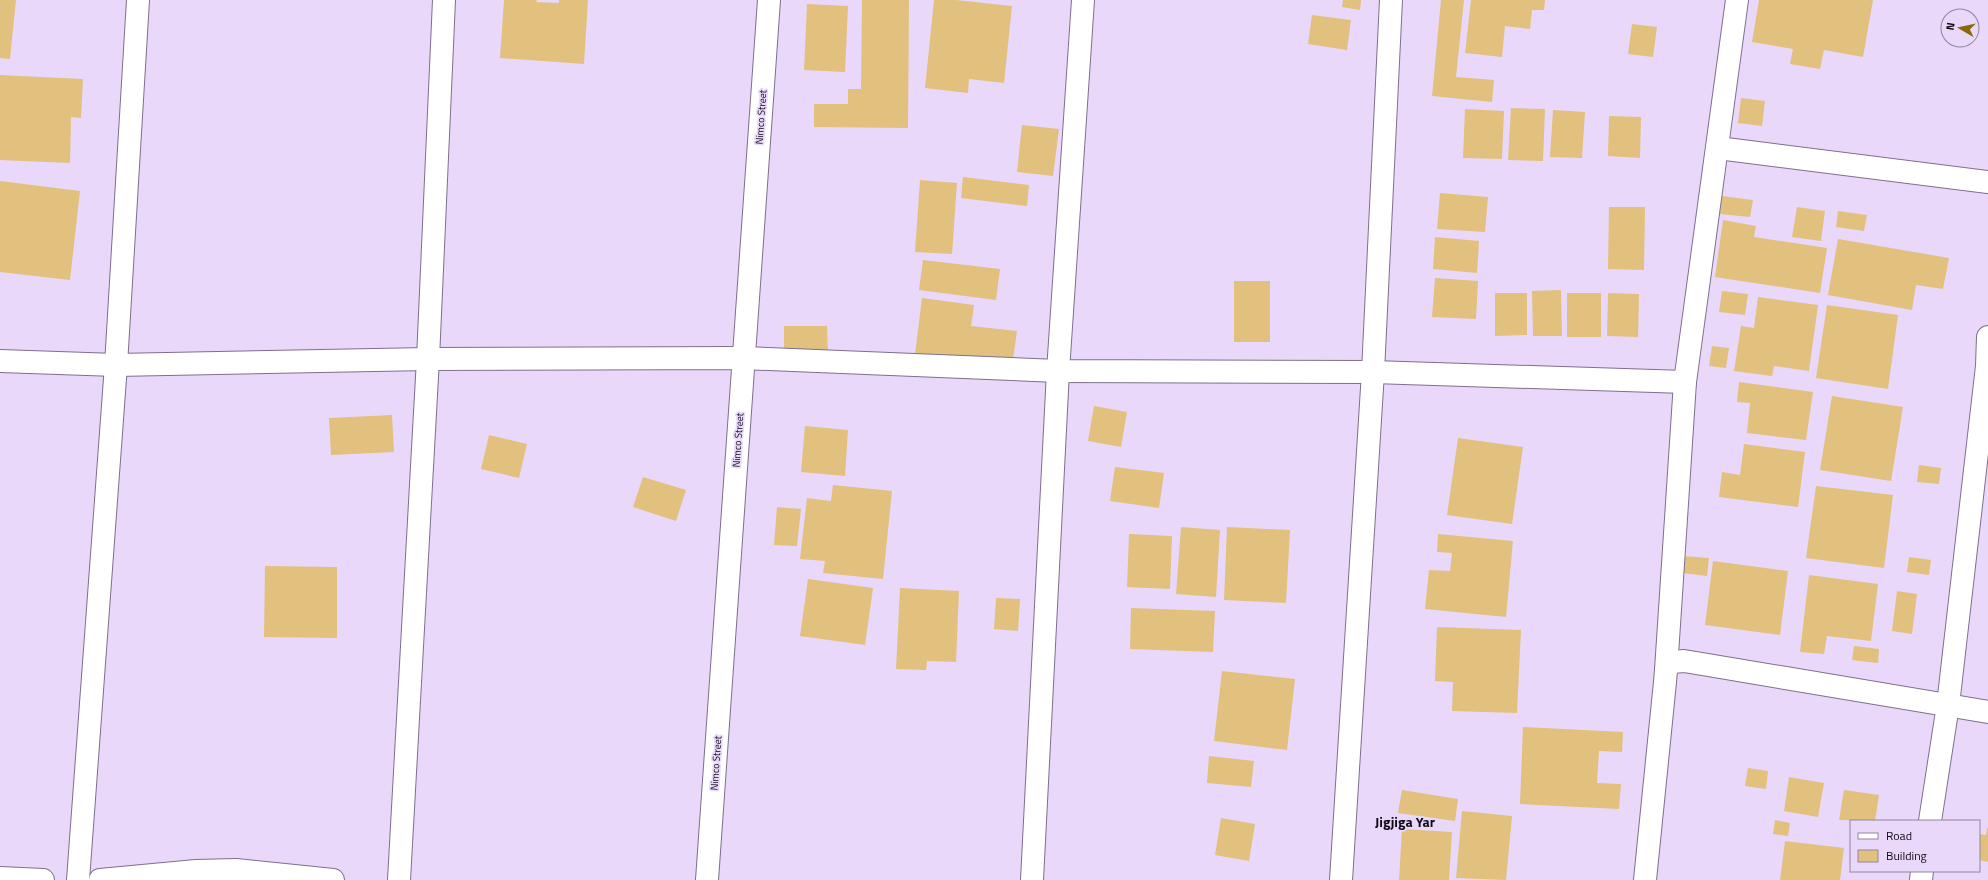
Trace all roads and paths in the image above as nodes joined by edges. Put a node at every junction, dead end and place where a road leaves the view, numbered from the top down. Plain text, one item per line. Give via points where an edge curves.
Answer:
1 (138, 0) edge
2 (444, 0) edge
3 (769, 0) edge
4 (1083, 0) edge
5 (1391, 0) edge
6 (1737, 0) edge
7 (1718, 148) junction
8 (1988, 182) edge
9 (1988, 337) edge
10 (743, 358) junction
11 (428, 359) junction
12 (0, 361) edge
13 (116, 365) junction
14 (1058, 372) junction
15 (1373, 372) junction
16 (1685, 382) junction
17 (1666, 670) junction
18 (1948, 706) junction
19 (1988, 712) edge
20 (1930, 820) edge
21 (0, 878) edge
22 (42, 880) edge
23 (78, 880) edge
24 (100, 880) edge
25 (333, 880) edge
26 (400, 880) edge
27 (708, 880) edge
28 (1032, 880) edge
29 (1341, 880) edge
30 (1645, 880) edge

1 - 13 street
2 - 11 street
3 - 10 street, Nimco Street
4 - 14 street
5 - 15 street
6 - 7 street
7 - 8 street
7 - 16 street
9 - 18 street via 1987,366
10 - 11 street
10 - 14 street
10 - 27 street, Nimco Street
11 - 13 street
11 - 26 street
12 - 13 street
13 - 23 street
14 - 15 street
14 - 28 street
15 - 16 street
15 - 29 street
16 - 17 street
17 - 18 street via 1672,662 1684,661
17 - 30 street
18 - 19 street
18 - 20 street
21 - 22 street
24 - 25 street via 236,870

